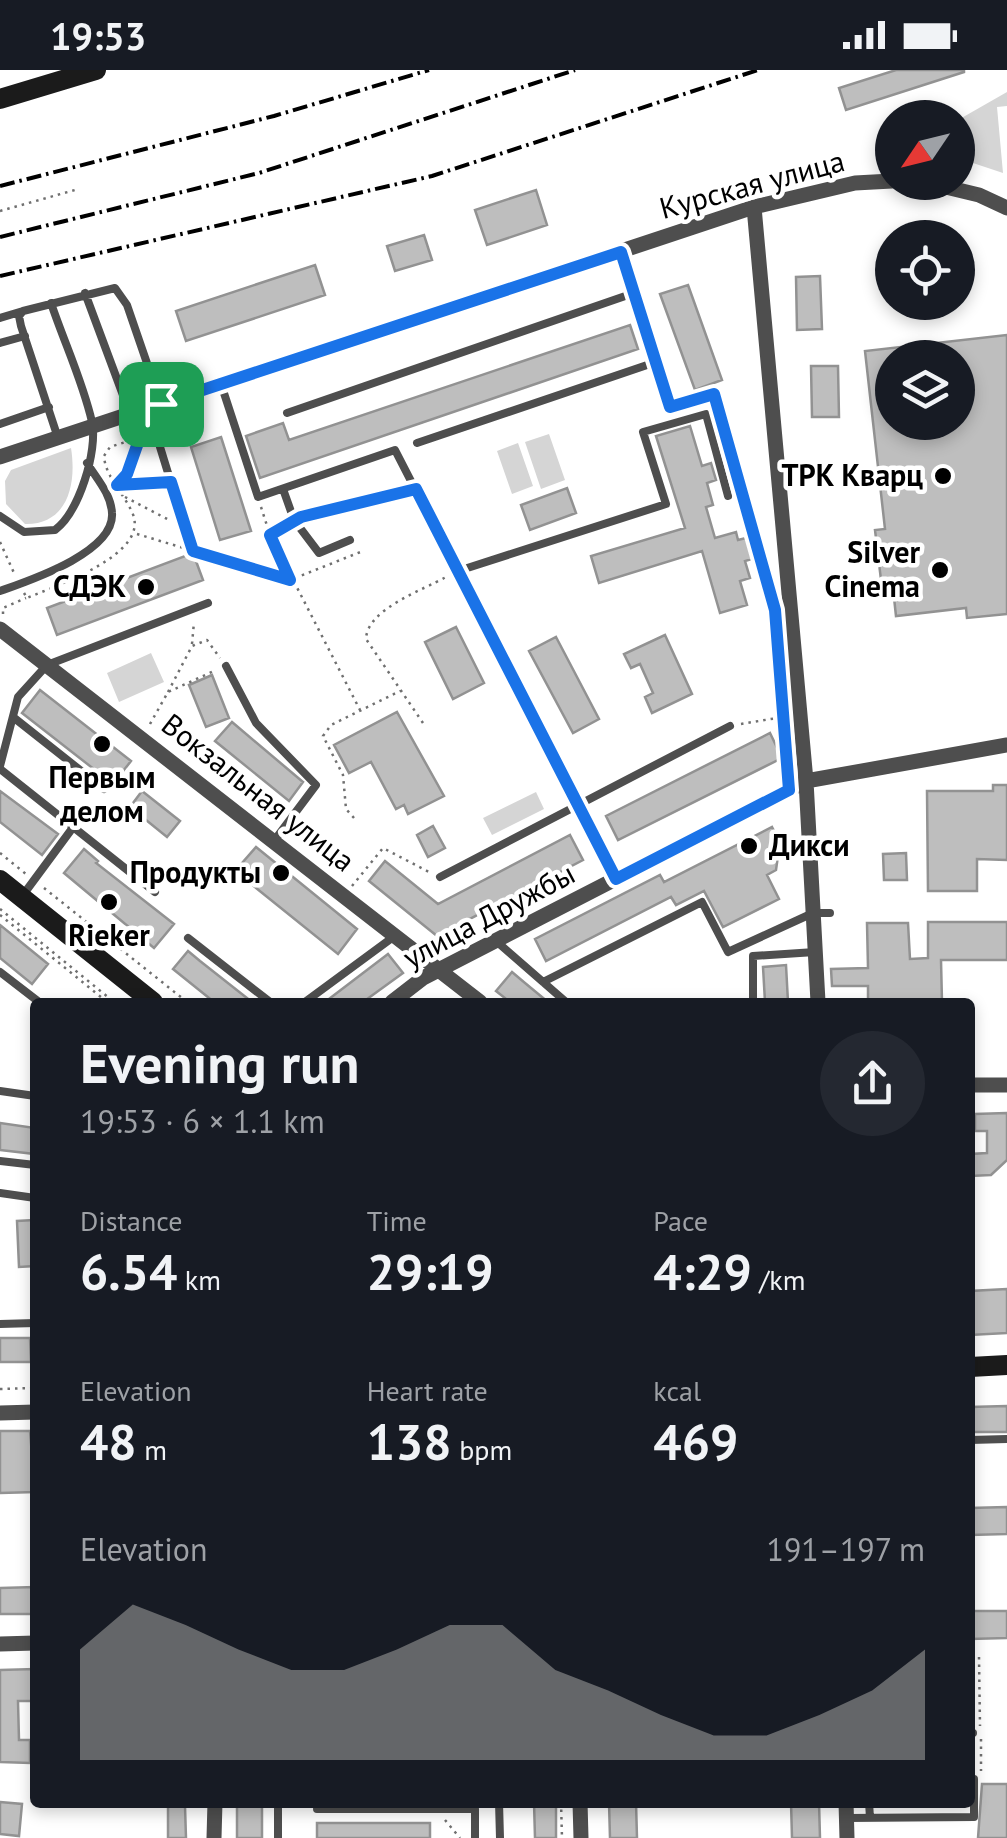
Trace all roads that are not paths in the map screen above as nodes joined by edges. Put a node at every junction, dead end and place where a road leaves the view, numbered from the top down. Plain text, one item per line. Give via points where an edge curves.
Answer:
1 (96, 70) edge
2 (0, 100) edge
3 (875, 182) edge
4 (975, 195) edge
5 (754, 208) junction
6 (1007, 208) edge
7 (621, 252) junction
8 (86, 293) junction
9 (634, 293) junction
10 (51, 303) junction
11 (23, 310) junction
12 (0, 318) edge
13 (25, 336) junction
14 (0, 344) edge
15 (221, 384) junction
16 (154, 406) junction
17 (48, 407) junction
18 (287, 413) dead end
19 (130, 414) junction
20 (0, 424) edge
21 (93, 426) junction
22 (58, 438) junction
23 (417, 443) dead end
24 (0, 457) edge
25 (87, 464) junction
26 (282, 488) junction
27 (728, 496) dead end
28 (0, 516) edge
29 (185, 528) road end
30 (350, 540) dead end
31 (458, 571) junction
32 (0, 591) edge
33 (208, 603) dead end
34 (2, 622) edge
35 (46, 665) junction
36 (226, 666) road end
37 (13, 717) junction
38 (730, 726) road end
39 (1007, 745) edge
40 (0, 768) edge
41 (806, 781) junction
42 (104, 788) dead end
43 (578, 805) junction
44 (74, 826) junction
45 (274, 840) junction
46 (440, 877) road end
47 (616, 879) junction
48 (0, 880) edge
49 (28, 888) junction
50 (156, 892) dead end
51 (822, 913) junction
52 (396, 934) junction
53 (188, 938) dead end
54 (496, 941) junction
55 (816, 952) junction
56 (441, 970) junction
57 (0, 972) edge
58 (543, 982) junction
59 (33, 998) edge
60 (149, 998) edge
61 (265, 998) edge
62 (310, 998) edge
63 (398, 998) edge
64 (475, 998) edge
65 (561, 998) edge
66 (753, 998) edge
67 (818, 998) edge
68 (975, 1085) edge
69 (1007, 1085) edge
70 (0, 1092) edge
71 (30, 1095) edge
72 (0, 1161) edge
73 (30, 1164) edge
74 (0, 1193) edge
75 (30, 1197) edge
76 (30, 1323) edge
77 (0, 1324) edge
78 (1007, 1365) edge
79 (975, 1367) edge
80 (30, 1412) edge
81 (0, 1413) edge
82 (1007, 1439) edge
83 (975, 1440) edge
84 (30, 1643) edge
85 (0, 1644) edge
86 (215, 1808) edge
87 (278, 1808) edge
88 (331, 1808) edge
89 (410, 1808) edge
90 (499, 1808) edge
91 (580, 1808) edge
92 (870, 1808) edge
93 (974, 1808) edge
94 (318, 1809) dead end
95 (846, 1810) edge
96 (870, 1818) junction
97 (214, 1838) edge
98 (278, 1838) edge
99 (475, 1838) edge
100 (500, 1838) edge
101 (581, 1838) edge
102 (847, 1838) edge

1 - 2 street
3 - 5 street, Курская улица
4 - 6 street
5 - 7 street, Курская улица
5 - 41 street
7 - 9 lane
7 - 15 street, Курская улица
8 - 10 lane
8 - 16 lane via 107,287 121,294
8 - 19 lane
9 - 18 lane
9 - 23 lane via 656,362
10 - 11 lane
10 - 21 lane
11 - 12 lane
11 - 13 lane
13 - 14 lane
13 - 17 lane
15 - 16 street, Курская улица
15 - 26 lane via 258,497
16 - 19 street, Курская улица
16 - 29 lane via 155,432
17 - 20 lane
17 - 22 lane
19 - 21 street, Курская улица
21 - 22 street, Курская улица
21 - 25 lane
22 - 24 street, Курская улица
25 - 28 lane via 74,509 55,530 24,532
25 - 32 lane via 110,499 108,533 83,555
26 - 30 lane via 294,520 318,553
26 - 31 lane via 396,450
27 - 31 lane via 706,414 643,432 666,504
31 - 43 lane
33 - 35 lane
34 - 35 street, Вокзальная улица
35 - 37 lane via 18,697
35 - 45 street, Вокзальная улица
36 - 45 lane via 256,723 316,785
37 - 40 lane
37 - 42 lane
38 - 43 lane
39 - 41 street, улица Дружбы
40 - 44 lane
41 - 47 street, улица Дружбы
41 - 51 street
43 - 46 lane
43 - 47 lane
44 - 49 lane
44 - 50 lane
45 - 52 street, Вокзальная улица
47 - 54 street, улица Дружбы
48 - 49 street
49 - 60 street
51 - 55 street
51 - 58 lane via 728,952 702,902
52 - 56 street, Вокзальная улица
52 - 62 lane
53 - 61 lane
54 - 56 street, улица Дружбы
54 - 58 lane
55 - 66 lane via 752,956
55 - 67 street
56 - 63 street, улица Дружбы
56 - 64 street, Вокзальная улица
57 - 59 lane
58 - 65 lane
68 - 69 street
70 - 71 lane
72 - 73 lane
74 - 75 lane
76 - 77 lane
78 - 79 street
80 - 81 street
82 - 83 lane
84 - 85 street
86 - 97 street
87 - 98 lane
88 - 94 lane
89 - 99 lane via 475,1809
90 - 100 lane
91 - 101 street
92 - 96 lane
93 - 96 lane via 974,1817
95 - 96 lane
95 - 102 street

